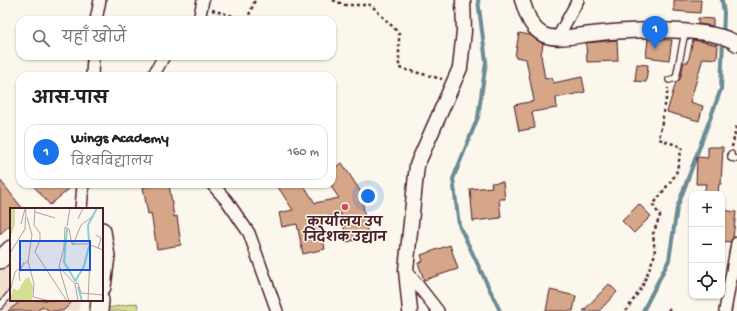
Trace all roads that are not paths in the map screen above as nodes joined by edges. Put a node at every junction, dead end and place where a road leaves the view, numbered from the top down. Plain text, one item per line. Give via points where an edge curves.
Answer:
1 (100, 0) edge
2 (463, 0) edge
3 (522, 0) edge
4 (578, 0) edge
5 (202, 4) edge
6 (97, 16) edge
7 (200, 16) edge
8 (685, 32) junction
9 (558, 37) junction
10 (735, 42) edge
11 (93, 60) edge
12 (162, 60) edge
13 (92, 72) edge
14 (155, 72) edge
15 (670, 80) road end
16 (731, 154) road end
17 (737, 159) edge
18 (83, 188) edge
19 (216, 188) edge
20 (81, 208) edge
21 (103, 237) edge
22 (737, 243) edge
23 (10, 250) edge
24 (0, 260) edge
25 (406, 270) junction
26 (103, 279) edge
27 (10, 294) edge
28 (100, 301) edge
29 (0, 306) edge
30 (98, 311) edge
31 (277, 311) edge
32 (410, 311) edge
33 (438, 311) edge
34 (725, 311) edge

1 - 6 street
2 - 25 street via 464,32 460,68 417,165
3 - 9 street via 531,25 544,36
4 - 9 street
5 - 7 street
8 - 9 street via 630,30
8 - 10 street via 716,34
8 - 15 lane via 676,78
11 - 13 street
12 - 14 street
16 - 17 lane via 731,158
18 - 20 street
19 - 31 street via 249,233
21 - 26 main road via 106,256
22 - 34 street
23 - 24 main road
25 - 32 street
25 - 33 street
27 - 29 lane
28 - 30 main road

